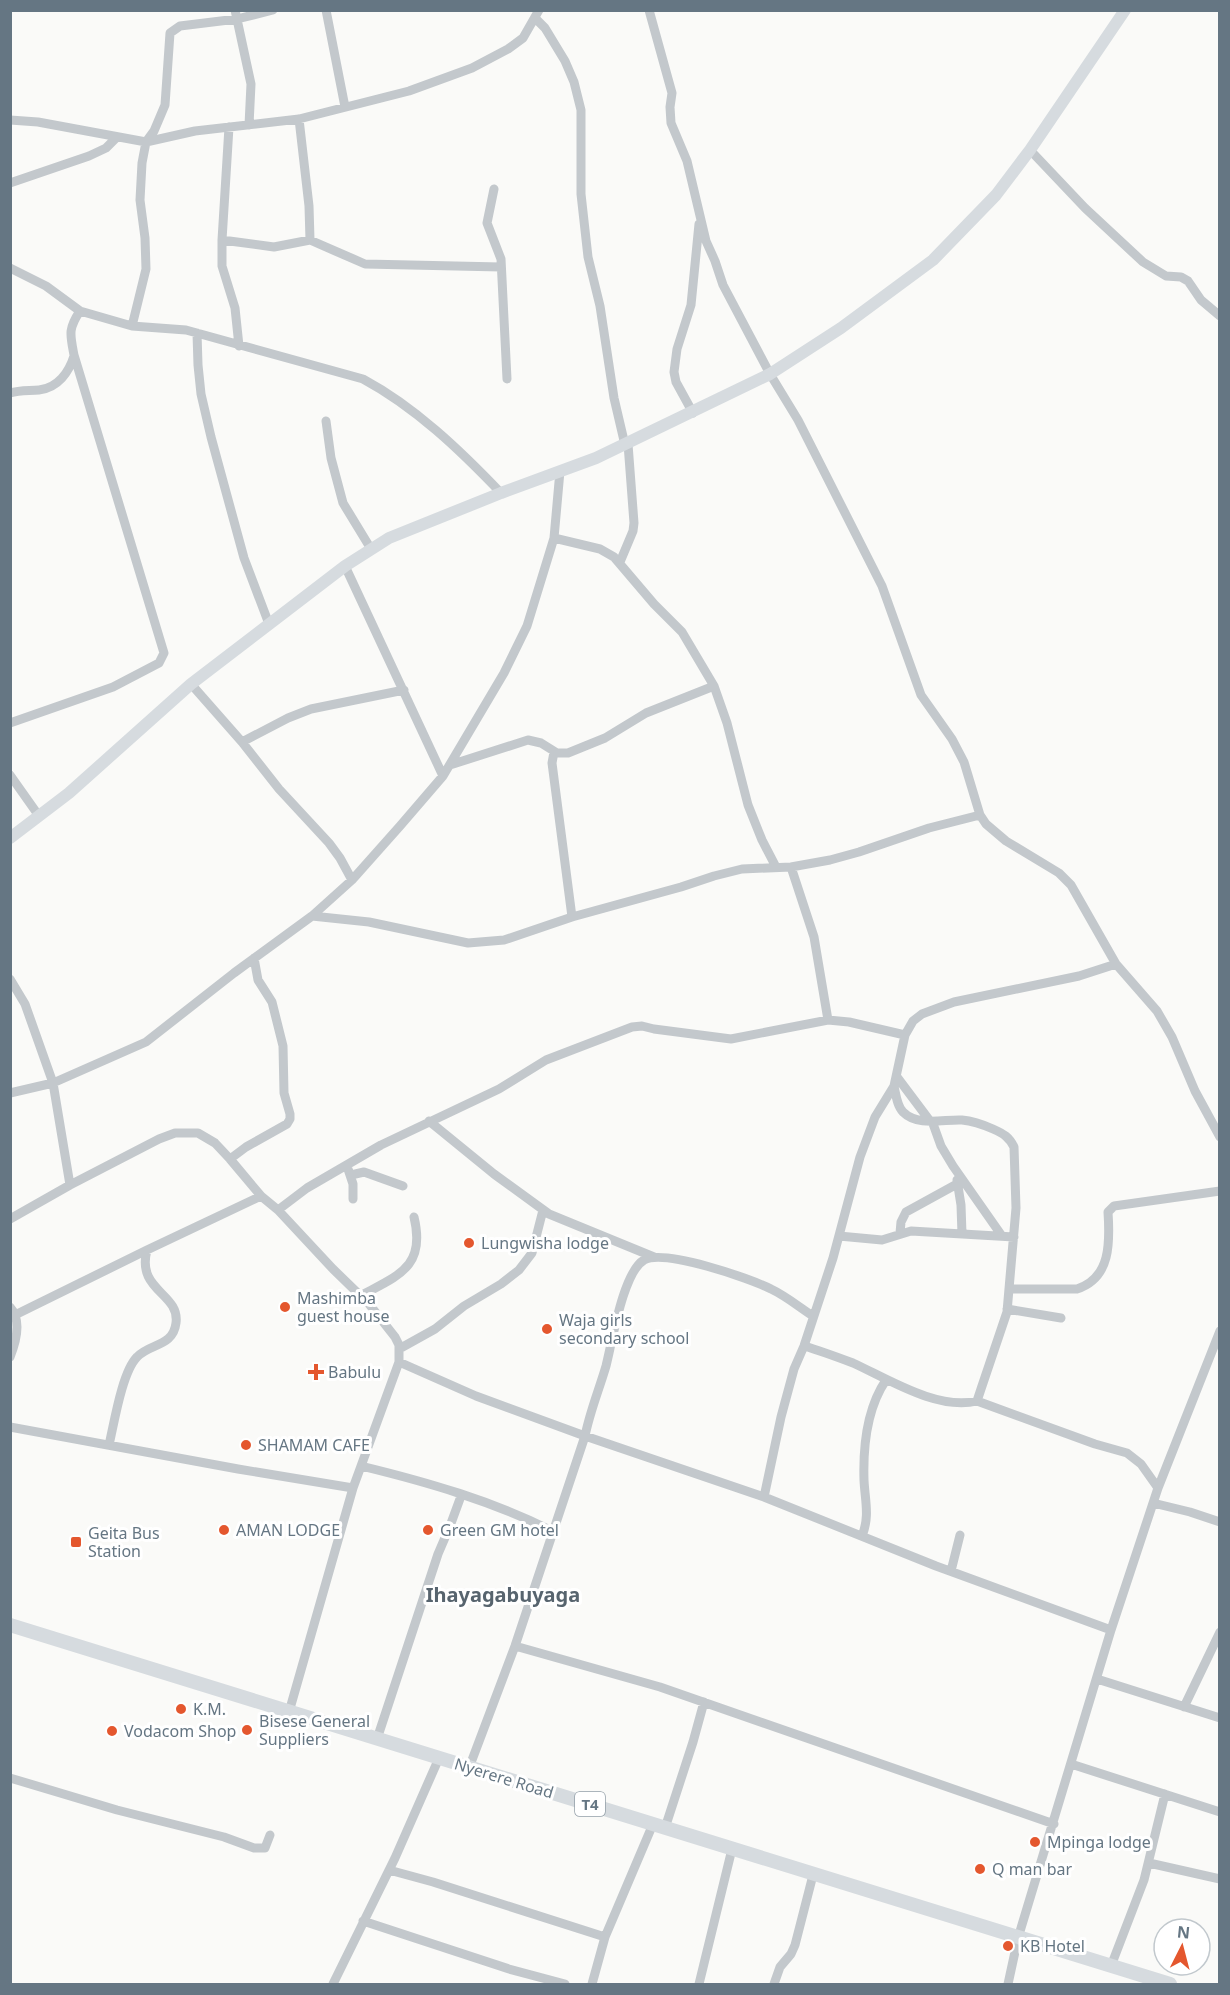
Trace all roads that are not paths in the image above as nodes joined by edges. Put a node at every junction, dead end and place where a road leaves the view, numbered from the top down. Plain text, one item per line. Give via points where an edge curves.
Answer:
1 (273, 10) edge
2 (326, 10) edge
3 (649, 10) edge
4 (1125, 10) edge
5 (537, 14) edge
6 (236, 15) edge
7 (345, 107) junction
8 (299, 119) junction
9 (10, 120) edge
10 (249, 125) junction
11 (229, 127) junction
12 (116, 138) junction
13 (146, 142) junction
14 (1030, 150) junction
15 (10, 183) edge
16 (494, 189) dead end
17 (700, 219) junction
18 (222, 240) junction
19 (310, 240) junction
20 (501, 267) junction
21 (10, 268) edge
22 (80, 311) junction
23 (1220, 316) edge
24 (132, 326) junction
25 (197, 333) junction
26 (239, 346) junction
27 (74, 355) junction
28 (770, 374) junction
29 (507, 379) dead end
30 (10, 393) edge
31 (693, 413) junction
32 (326, 421) dead end
33 (626, 444) junction
34 (560, 471) junction
35 (501, 493) junction
36 (554, 538) junction
37 (371, 549) junction
38 (620, 562) junction
39 (345, 566) junction
40 (269, 624) junction
41 (191, 684) junction
42 (714, 686) junction
43 (404, 690) junction
44 (10, 723) edge
45 (242, 742) junction
46 (554, 752) junction
47 (450, 765) junction
48 (10, 775) edge
49 (443, 776) junction
50 (980, 815) junction
51 (39, 816) junction
52 (10, 838) edge
53 (776, 867) junction
54 (790, 867) junction
55 (352, 880) junction
56 (312, 916) junction
57 (572, 917) junction
58 (254, 958) junction
59 (1116, 964) junction
60 (10, 979) edge
61 (828, 1020) junction
62 (905, 1035) junction
63 (896, 1082) junction
64 (53, 1083) junction
65 (10, 1093) edge
66 (429, 1121) junction
67 (931, 1121) junction
68 (1220, 1137) edge
69 (230, 1159) junction
70 (346, 1165) junction
71 (957, 1171) junction
72 (351, 1175) junction
73 (957, 1184) junction
74 (70, 1185) junction
75 (403, 1186) dead end
76 (1220, 1191) edge
77 (261, 1196) junction
78 (353, 1199) dead end
79 (279, 1210) junction
80 (543, 1210) junction
81 (414, 1217) dead end
82 (10, 1219) edge
83 (900, 1233) junction
84 (963, 1234) junction
85 (839, 1236) junction
86 (1002, 1236) junction
87 (1014, 1237) junction
88 (147, 1250) junction
89 (654, 1257) junction
90 (1009, 1289) junction
91 (360, 1296) junction
92 (1007, 1310) junction
93 (14, 1311) edge
94 (813, 1316) junction
95 (1061, 1318) dead end
96 (1220, 1331) edge
97 (804, 1346) junction
98 (399, 1349) junction
99 (10, 1357) edge
100 (399, 1362) junction
101 (886, 1380) junction
102 (977, 1401) junction
103 (10, 1427) edge
104 (585, 1436) junction
105 (109, 1445) junction
106 (360, 1466) junction
107 (353, 1488) junction
108 (1158, 1488) junction
109 (461, 1496) junction
110 (765, 1497) junction
111 (1153, 1503) junction
112 (1220, 1522) edge
113 (554, 1532) junction
114 (960, 1535) dead end
115 (862, 1536) junction
116 (951, 1571) junction
117 (10, 1625) edge
118 (1111, 1630) junction
119 (1220, 1632) edge
120 (515, 1646) junction
121 (1097, 1679) junction
122 (704, 1702) junction
123 (1184, 1707) junction
124 (289, 1712) junction
125 (1220, 1718) edge
126 (377, 1739) junction
127 (439, 1758) junction
128 (1071, 1764) junction
129 (470, 1768) junction
130 (10, 1778) edge
131 (1165, 1794) junction
132 (1220, 1812) edge
133 (1054, 1824) junction
134 (659, 1826) junction
135 (270, 1835) dead end
136 (732, 1850) junction
137 (1149, 1863) junction
138 (389, 1870) junction
139 (813, 1875) junction
140 (1220, 1880) edge
141 (363, 1921) junction
142 (605, 1937) junction
143 (1018, 1938) junction
144 (1111, 1966) junction
145 (333, 1984) edge
146 (565, 1984) edge
147 (592, 1984) edge
148 (699, 1984) edge
149 (774, 1984) edge
150 (1008, 1984) edge
151 (1170, 1984) edge

1 - 6 street
2 - 7 street
3 - 17 street via 672,93 671,123 687,161
4 - 14 main road
5 - 7 street via 516,44 472,68 409,91
5 - 33 street via 565,61 581,110 588,257
6 - 10 street via 251,84
6 - 13 street via 186,25 170,33 165,105
7 - 8 street
8 - 10 street
8 - 19 street
9 - 12 street
10 - 11 street
11 - 13 street
11 - 18 street
12 - 13 street
12 - 15 street via 89,156
13 - 24 street via 140,200 146,269
14 - 23 street via 1143,262 1166,276 1188,281 1201,300
14 - 28 main road via 996,195 933,260
16 - 20 street via 487,223
17 - 28 street via 723,285
17 - 31 street via 691,305 674,372
18 - 19 street via 274,247
18 - 26 street via 222,266 235,308
19 - 20 street via 366,264
20 - 29 street
21 - 22 street via 46,286
22 - 24 street
22 - 27 street via 70,334
24 - 25 street
25 - 26 street
25 - 40 street via 200,384 211,437 244,558
26 - 35 street via 363,379 434,428
27 - 30 street via 69,370 50,387
27 - 44 street via 164,653 159,663 113,687
28 - 31 main road
28 - 50 street via 798,420 882,586 921,695 964,762
31 - 33 main road
32 - 37 street via 343,503
33 - 34 main road
33 - 38 street via 634,523
34 - 35 main road
34 - 36 street
35 - 37 main road via 388,538
36 - 38 street via 600,549
36 - 47 street via 527,626
37 - 39 main road
38 - 42 street via 682,632
39 - 40 main road
39 - 43 street
40 - 41 main road
41 - 45 street
41 - 51 main road
42 - 46 street via 646,712 605,738 568,753
42 - 53 street via 748,805
43 - 45 street via 311,709
43 - 49 street
45 - 55 street via 335,850
46 - 47 street via 528,740
46 - 57 street via 552,763
47 - 49 street
48 - 51 street
49 - 55 street
50 - 54 street via 859,852
50 - 59 street via 1006,841 1065,878
51 - 52 main road
53 - 54 street
53 - 57 street via 742,869
54 - 61 street via 814,937
55 - 56 street
56 - 57 street via 369,922 468,943 504,940
56 - 58 street
58 - 64 street via 146,1042
58 - 69 street via 255,972 270,996 283,1046 284,1093 290,1119
59 - 62 street via 1079,976 954,1002 922,1014
59 - 68 street via 1157,1011
60 - 64 street via 25,1004
61 - 62 street
61 - 66 street via 731,1039 632,1027 546,1060 499,1089
62 - 63 street
63 - 67 street
63 - 67 street via 904,1113
63 - 85 street via 875,1117 860,1157
64 - 65 street
64 - 74 street
66 - 70 street
66 - 80 street
67 - 71 street
67 - 87 street via 971,1121 1010,1138 1016,1167
69 - 74 street via 198,1133 175,1133
69 - 77 street
70 - 72 street
70 - 79 street
71 - 73 street
71 - 86 street
72 - 75 street via 364,1172
72 - 78 street
73 - 83 street via 906,1212
73 - 84 street
74 - 82 street
76 - 90 street via 1114,1206 1108,1212 1108,1256 1087,1286
77 - 79 street
77 - 88 street
79 - 91 street
80 - 89 street
80 - 98 street via 532,1253 519,1270 435,1329
81 - 91 street via 418,1239 412,1262
83 - 84 street via 911,1230
83 - 85 street via 882,1240
84 - 86 street
85 - 94 street
86 - 87 street
87 - 90 street
88 - 93 street
88 - 105 street via 148,1277 170,1302 176,1323 166,1341 135,1358 119,1401
89 - 94 street via 692,1261 769,1288
89 - 104 street via 639,1264 628,1284
90 - 92 street
91 - 98 street via 394,1337
92 - 95 street
92 - 102 street
93 - 99 street via 17,1328
94 - 97 street
96 - 108 street
97 - 101 street via 856,1364
97 - 110 street via 781,1417
98 - 100 street
100 - 104 street via 476,1396
100 - 106 street
101 - 102 street via 933,1398
101 - 115 street via 876,1397 868,1430 864,1478 868,1515
102 - 108 street via 1126,1453 1142,1464
103 - 105 street
104 - 110 street
104 - 113 street
105 - 107 street
106 - 107 street
106 - 109 street
107 - 124 street
108 - 111 street
109 - 113 street via 517,1514
109 - 126 street via 434,1563
110 - 115 street
111 - 112 street
111 - 118 street
113 - 120 street
114 - 116 street
115 - 116 street
116 - 118 street
117 - 124 highway, Nyerere Road / T4
118 - 121 street
119 - 123 street
120 - 122 street
120 - 129 street
121 - 123 street
121 - 128 street
122 - 133 street
122 - 134 street via 693,1742
123 - 125 street
124 - 126 highway, Nyerere Road / T4
126 - 127 highway, Nyerere Road / T4
127 - 129 highway, Nyerere Road / T4
127 - 138 street
128 - 131 street
128 - 133 street
129 - 134 highway, Nyerere Road / T4
130 - 135 street via 254,1848 265,1848
131 - 132 street
131 - 137 street
133 - 143 street
134 - 136 highway, Nyerere Road / T4
134 - 142 street
136 - 139 highway, Nyerere Road / T4
136 - 148 street
137 - 140 street
137 - 144 street
138 - 141 street
138 - 142 street
139 - 143 highway, Nyerere Road / T4
139 - 149 street via 795,1945 780,1966
141 - 145 street
141 - 146 street
142 - 147 street
143 - 144 highway, Nyerere Road / T4
143 - 150 street
144 - 151 highway, Nyerere Road / T4

